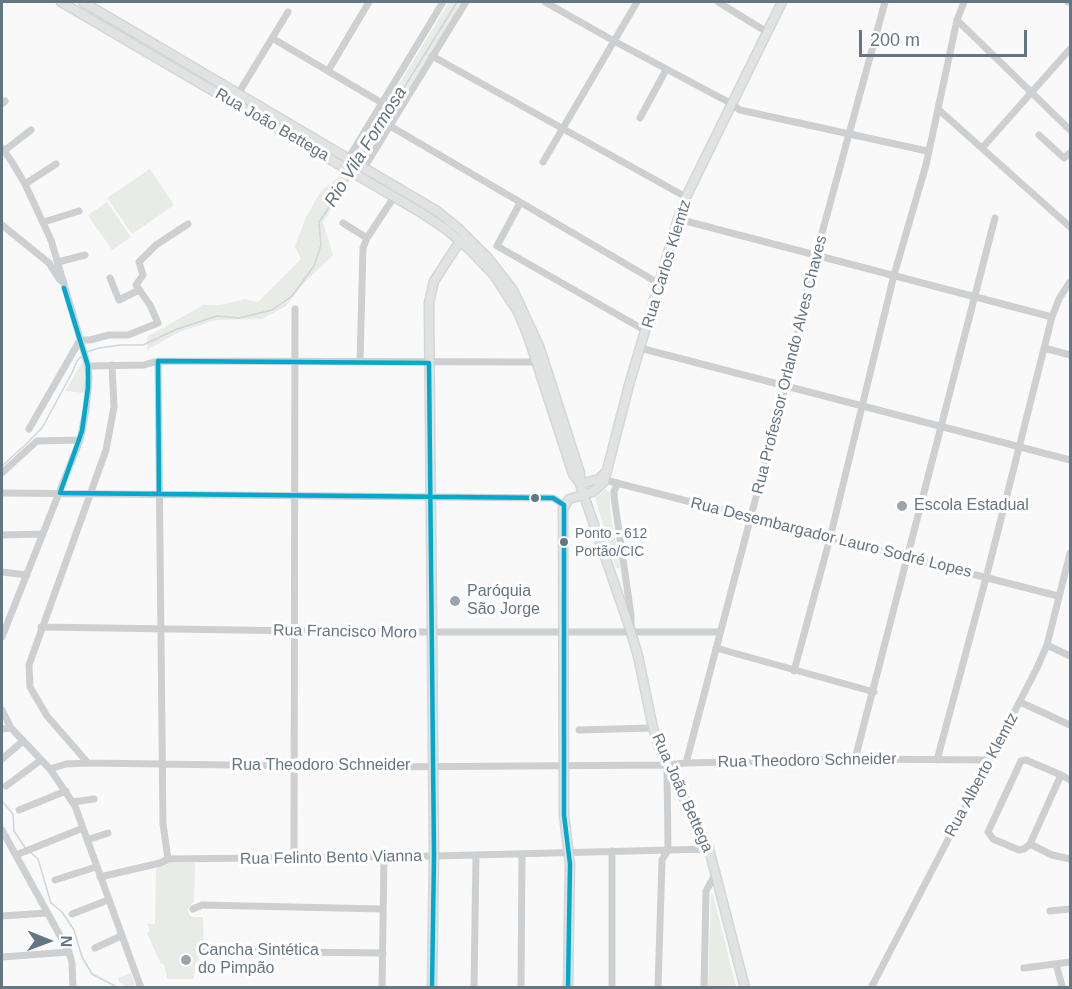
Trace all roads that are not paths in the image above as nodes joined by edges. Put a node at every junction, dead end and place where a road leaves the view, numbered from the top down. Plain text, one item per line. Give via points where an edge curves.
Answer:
1 (61, 2) edge
2 (83, 2) edge
3 (369, 2) edge
4 (443, 2) edge
5 (466, 2) edge
6 (545, 2) edge
7 (637, 2) edge
8 (718, 2) edge
9 (782, 2) edge
10 (885, 2) edge
11 (964, 2) edge
12 (288, 12) dead end
13 (957, 20) junction
14 (136, 33) junction
15 (767, 33) junction
16 (272, 38) junction
17 (614, 41) junction
18 (129, 42) junction
19 (1071, 49) edge
20 (432, 56) junction
21 (666, 70) junction
22 (328, 71) junction
23 (1031, 92) junction
24 (236, 98) junction
25 (382, 103) junction
26 (732, 104) junction
27 (938, 110) junction
28 (640, 118) dead end
29 (390, 126) junction
30 (562, 129) junction
31 (31, 130) dead end
32 (1071, 130) edge
33 (849, 134) junction
34 (1040, 135) dead end
35 (983, 147) junction
36 (3, 150) edge
37 (927, 151) junction
38 (1071, 153) edge
39 (543, 162) dead end
40 (56, 164) dead end
41 (355, 166) junction
42 (25, 184) junction
43 (394, 197) junction
44 (686, 197) junction
45 (520, 203) junction
46 (79, 211) dead end
47 (995, 218) dead end
48 (678, 219) junction
49 (44, 222) junction
50 (343, 223) dead end
51 (188, 224) dead end
52 (2, 225) edge
53 (1071, 227) edge
54 (367, 238) junction
55 (460, 241) junction
56 (478, 248) junction
57 (55, 252) junction
58 (85, 255) dead end
59 (816, 255) junction
60 (45, 260) junction
61 (58, 262) junction
62 (894, 274) junction
63 (110, 278) dead end
64 (1069, 283) edge
65 (660, 284) junction
66 (64, 288) junction
67 (139, 290) junction
68 (975, 297) junction
69 (295, 309) dead end
70 (1052, 317) junction
71 (646, 331) junction
72 (81, 344) junction
73 (640, 348) junction
74 (1044, 348) junction
75 (1071, 355) edge
76 (87, 362) junction
77 (158, 362) junction
78 (295, 362) junction
79 (360, 362) junction
80 (537, 362) junction
81 (429, 363) junction
82 (112, 365) junction
83 (785, 387) junction
84 (863, 407) junction
85 (941, 427) junction
86 (29, 429) dead end
87 (80, 440) junction
88 (1019, 447) junction
89 (1071, 460) edge
90 (2, 473) edge
91 (606, 476) junction
92 (618, 483) junction
93 (580, 484) junction
94 (2, 493) edge
95 (60, 493) junction
96 (92, 494) junction
97 (159, 494) junction
98 (294, 495) junction
99 (584, 495) junction
100 (430, 497) junction
101 (564, 505) junction
102 (751, 518) junction
103 (43, 534) junction
104 (2, 535) edge
105 (830, 538) junction
106 (908, 558) junction
107 (1070, 559) edge
108 (2, 572) edge
109 (27, 575) junction
110 (986, 578) junction
111 (1058, 596) junction
112 (41, 627) junction
113 (161, 629) junction
114 (294, 631) junction
115 (631, 632) junction
116 (720, 632) junction
117 (431, 633) junction
118 (564, 633) junction
119 (2, 637) edge
120 (1047, 645) junction
121 (716, 648) junction
122 (1071, 656) edge
123 (794, 671) junction
124 (874, 692) junction
125 (1020, 702) junction
126 (2, 710) edge
127 (1071, 725) edge
128 (11, 728) junction
129 (653, 728) junction
130 (2, 729) edge
131 (579, 730) dead end
132 (23, 741) junction
133 (2, 759) edge
134 (855, 759) junction
135 (937, 759) junction
136 (41, 760) junction
137 (989, 760) junction
138 (88, 763) junction
139 (686, 763) junction
140 (163, 765) junction
141 (667, 765) junction
142 (294, 766) junction
143 (432, 766) junction
144 (564, 766) junction
145 (50, 769) junction
146 (1061, 775) junction
147 (1071, 780) edge
148 (6, 786) dead end
149 (66, 791) junction
150 (94, 799) dead end
151 (73, 802) junction
152 (19, 810) dead end
153 (83, 828) junction
154 (2, 830) edge
155 (108, 833) dead end
156 (87, 840) junction
157 (1030, 844) junction
158 (709, 849) junction
159 (668, 850) junction
160 (612, 851) junction
161 (569, 853) junction
162 (522, 854) junction
163 (16, 855) junction
164 (476, 855) junction
165 (434, 856) junction
166 (294, 857) junction
167 (384, 857) junction
168 (1070, 857) edge
169 (168, 859) junction
170 (96, 867) junction
171 (716, 873) junction
172 (100, 877) junction
173 (55, 880) dead end
174 (108, 900) junction
175 (193, 909) dead end
176 (383, 909) junction
177 (1071, 909) edge
178 (1050, 911) dead end
179 (47, 913) junction
180 (72, 914) dead end
181 (2, 916) edge
182 (121, 936) junction
183 (95, 948) dead end
184 (203, 951) dead end
185 (69, 952) junction
186 (383, 953) junction
187 (2, 957) edge
188 (1071, 962) edge
189 (1056, 964) junction
190 (1024, 968) dead end
191 (1071, 984) edge
192 (73, 987) edge
193 (141, 987) edge
194 (382, 987) edge
195 (432, 987) edge
196 (474, 987) edge
197 (521, 987) edge
198 (568, 987) edge
199 (612, 987) edge
200 (658, 987) edge
201 (704, 987) edge
202 (745, 987) edge
203 (871, 987) edge
204 (1060, 987) edge

1 - 18 main road, Rua João Bettega
2 - 14 main road, Rua João Bettega
3 - 22 street
4 - 25 street
5 - 20 street
6 - 17 street
7 - 17 street
8 - 15 street
9 - 15 main road, Rua Carlos Klemtz
10 - 33 street, Rua Professor Orlando Alves Chaves
11 - 13 street
12 - 16 street
13 - 23 street
13 - 27 street
14 - 18 main road
14 - 24 main road, Rua João Bettega
15 - 26 main road, Rua Carlos Klemtz
16 - 22 street
16 - 24 street
17 - 21 street
17 - 30 street
18 - 24 main road, Rua João Bettega
19 - 23 street
20 - 29 street
20 - 30 street
21 - 26 street
21 - 28 street
22 - 25 street
23 - 32 street
23 - 35 street
24 - 41 main road, Rua João Bettega
25 - 41 street
26 - 33 street via 751,114
26 - 44 main road, Rua Carlos Klemtz
27 - 35 street
27 - 37 street
29 - 41 street
29 - 45 street
30 - 39 street
30 - 44 street
31 - 36 street
33 - 37 street
33 - 59 street, Rua Professor Orlando Alves Chaves
34 - 38 street via 1064,158
35 - 53 street
36 - 42 street
37 - 62 street
40 - 42 street
41 - 43 main road, Rua João Bettega
41 - 56 main road, Rua João Bettega via 436,211
42 - 49 street
43 - 54 street
43 - 55 main road, Rua João Bettega
44 - 48 main road, Rua Carlos Klemtz
45 - 65 street
45 - 71 street via 497,246
46 - 49 street
47 - 68 street
48 - 59 street
48 - 65 main road, Rua Carlos Klemtz
49 - 57 street
50 - 54 street
51 - 67 street via 140,260 143,275 136,285
52 - 60 street
54 - 79 street via 362,258
55 - 56 main road
55 - 80 main road, Rua João Bettega via 504,287 524,324
55 - 81 main road via 434,281 429,303
56 - 93 main road, Rua João Bettega via 513,290 533,330 580,472
57 - 60 street
57 - 61 street
58 - 61 street
59 - 62 street
59 - 83 street, Rua Professor Orlando Alves Chaves
60 - 66 street
61 - 66 street
62 - 68 street
62 - 84 street
63 - 67 street via 119,300
64 - 70 street
65 - 71 main road, Rua Carlos Klemtz
66 - 72 street
67 - 72 street via 158,323 133,334 109,335
68 - 70 street
68 - 85 street
69 - 78 street
70 - 74 street
71 - 73 main road, Rua Carlos Klemtz
72 - 76 street
72 - 86 street
73 - 83 street
73 - 91 main road, Rua Carlos Klemtz
74 - 75 street
74 - 88 street
76 - 82 street
76 - 87 street via 87,410
77 - 78 street
77 - 82 street
77 - 97 street
78 - 79 street
78 - 98 street
79 - 81 street
80 - 81 street
80 - 93 main road, Rua João Bettega via 573,474
81 - 100 main road
82 - 96 street via 113,421
83 - 84 street
83 - 102 street, Rua Professor Orlando Alves Chaves
84 - 85 street
84 - 105 street
85 - 88 street
85 - 106 street
87 - 90 street via 37,441
87 - 95 street
88 - 89 street
88 - 110 street
91 - 92 street, Rua Desembargador Lauro Sodré Lopes
91 - 93 main road
91 - 99 main road via 598,489
92 - 102 street, Rua Desembargador Lauro Sodré Lopes
92 - 115 street, Rua João Bettega via 614,497
93 - 99 main road, Rua João Bettega
94 - 95 street
95 - 96 street
95 - 103 street
96 - 97 street
96 - 112 street
97 - 98 street
97 - 113 street
98 - 100 street
98 - 114 street
99 - 101 main road via 569,499
99 - 115 main road, Rua João Bettega
100 - 101 street via 554,498
100 - 117 main road
101 - 118 main road
102 - 105 street, Rua Desembargador Lauro Sodré Lopes
102 - 116 street, Rua Professor Orlando Alves Chaves
103 - 104 street
103 - 109 street
105 - 106 street, Rua Desembargador Lauro Sodré Lopes
105 - 123 street
106 - 110 street, Rua Desembargador Lauro Sodré Lopes
106 - 124 street
107 - 111 street, Rua Alberto Klemtz
108 - 109 street
109 - 119 street
110 - 111 street, Rua Desembargador Lauro Sodré Lopes
110 - 135 street
111 - 120 street, Rua Alberto Klemtz
112 - 113 street, Rua Francisco Moro
112 - 138 street via 29,665 30,687 47,716
113 - 114 street, Rua Francisco Moro
113 - 140 street
114 - 117 street, Rua Francisco Moro
114 - 142 street
115 - 116 street, Rua Francisco Moro
115 - 118 street, Rua Francisco Moro
115 - 129 main road, Rua João Bettega
116 - 121 street, Rua Professor Orlando Alves Chaves
117 - 118 street, Rua Francisco Moro
117 - 143 main road
118 - 144 main road
120 - 122 street
120 - 125 street, Rua Alberto Klemtz
121 - 123 street
121 - 139 street, Rua Professor Orlando Alves Chaves
123 - 124 street
124 - 134 street
125 - 127 street
125 - 137 street, Rua Alberto Klemtz
126 - 128 street
128 - 130 street
128 - 132 street
129 - 131 street
129 - 141 main road, Rua João Bettega
132 - 133 street
132 - 136 street
134 - 135 street, Rua Theodoro Schneider
134 - 139 street, Rua Theodoro Schneider
135 - 137 street, Rua Theodoro Schneider
136 - 145 street
136 - 148 street
137 - 203 street, Rua Alberto Klemtz
138 - 140 street, Rua Theodoro Schneider
138 - 145 street, Rua Theodoro Schneider
139 - 141 street, Rua Theodoro Schneider
140 - 142 street, Rua Theodoro Schneider
140 - 169 street
141 - 144 street, Rua Theodoro Schneider
141 - 158 main road, Rua João Bettega
141 - 159 street
142 - 143 street, Rua Theodoro Schneider
142 - 166 street
143 - 144 street, Rua Theodoro Schneider
143 - 165 main road
144 - 161 main road
145 - 149 street
146 - 147 street
146 - 157 street
146 - 157 street via 1021,761 988,832 993,839 1019,850
149 - 151 street
149 - 152 street
150 - 151 street
151 - 153 street
153 - 156 street
153 - 163 street
154 - 163 street
155 - 156 street
156 - 170 street
157 - 168 street via 1052,855
158 - 159 street, Rua Felinto Bento Vianna
158 - 171 main road, Rua João Bettega
159 - 160 street, Rua Felinto Bento Vianna
159 - 200 street via 662,860
160 - 161 street, Rua Felinto Bento Vianna
160 - 199 street
161 - 162 street, Rua Felinto Bento Vianna
161 - 198 main road
162 - 164 street, Rua Felinto Bento Vianna
162 - 197 street
163 - 179 street
164 - 165 street, Rua Felinto Bento Vianna
164 - 196 street
165 - 167 street, Rua Felinto Bento Vianna
165 - 195 main road
166 - 167 street, Rua Felinto Bento Vianna
166 - 169 street, Rua Felinto Bento Vianna
167 - 176 street
169 - 172 street, Rua Felinto Bento Vianna
170 - 172 street
170 - 173 street
171 - 201 street via 706,891
171 - 202 main road, Rua João Bettega
172 - 174 street
174 - 180 street
174 - 182 street
175 - 176 street
176 - 186 street
177 - 178 street
179 - 181 street
179 - 185 street
182 - 183 street
182 - 193 street
184 - 186 street
185 - 187 street
185 - 192 street
186 - 194 street
188 - 189 street
189 - 190 street
189 - 204 street
191 - 204 street

